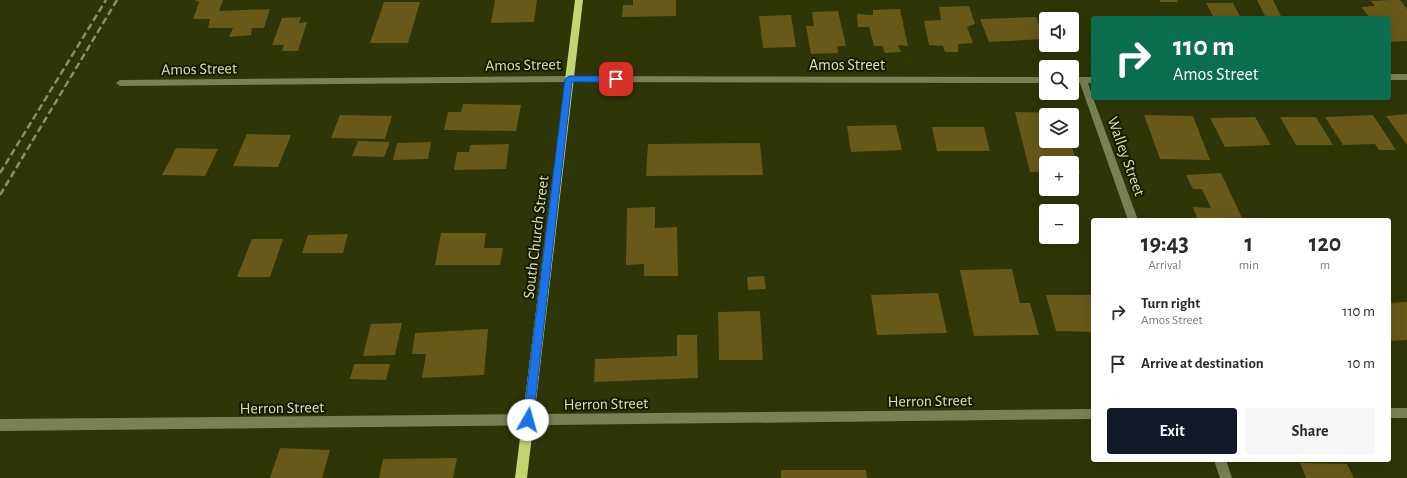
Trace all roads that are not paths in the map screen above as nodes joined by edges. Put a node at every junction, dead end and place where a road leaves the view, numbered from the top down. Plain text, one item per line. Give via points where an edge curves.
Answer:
1 (579, 0) edge
2 (1391, 77) edge
3 (1407, 77) edge
4 (569, 79) junction
5 (1039, 80) edge
6 (1079, 80) edge
7 (1083, 80) junction
8 (1091, 80) edge
9 (120, 83) dead end
10 (1132, 218) edge
11 (1391, 413) edge
12 (1407, 413) edge
13 (1091, 414) edge
14 (528, 420) junction
15 (0, 425) edge
16 (1221, 462) edge
17 (521, 478) edge
18 (1226, 478) edge

1 - 4 main road, South Church Street
2 - 3 street
4 - 5 street, Amos Street
4 - 9 street, Amos Street
4 - 14 main road, South Church Street
6 - 7 street
7 - 8 street
7 - 10 street, Walley Street
11 - 12 street
13 - 14 street, Herron Street
14 - 15 street, Herron Street
14 - 17 main road, South Church Street
16 - 18 street

